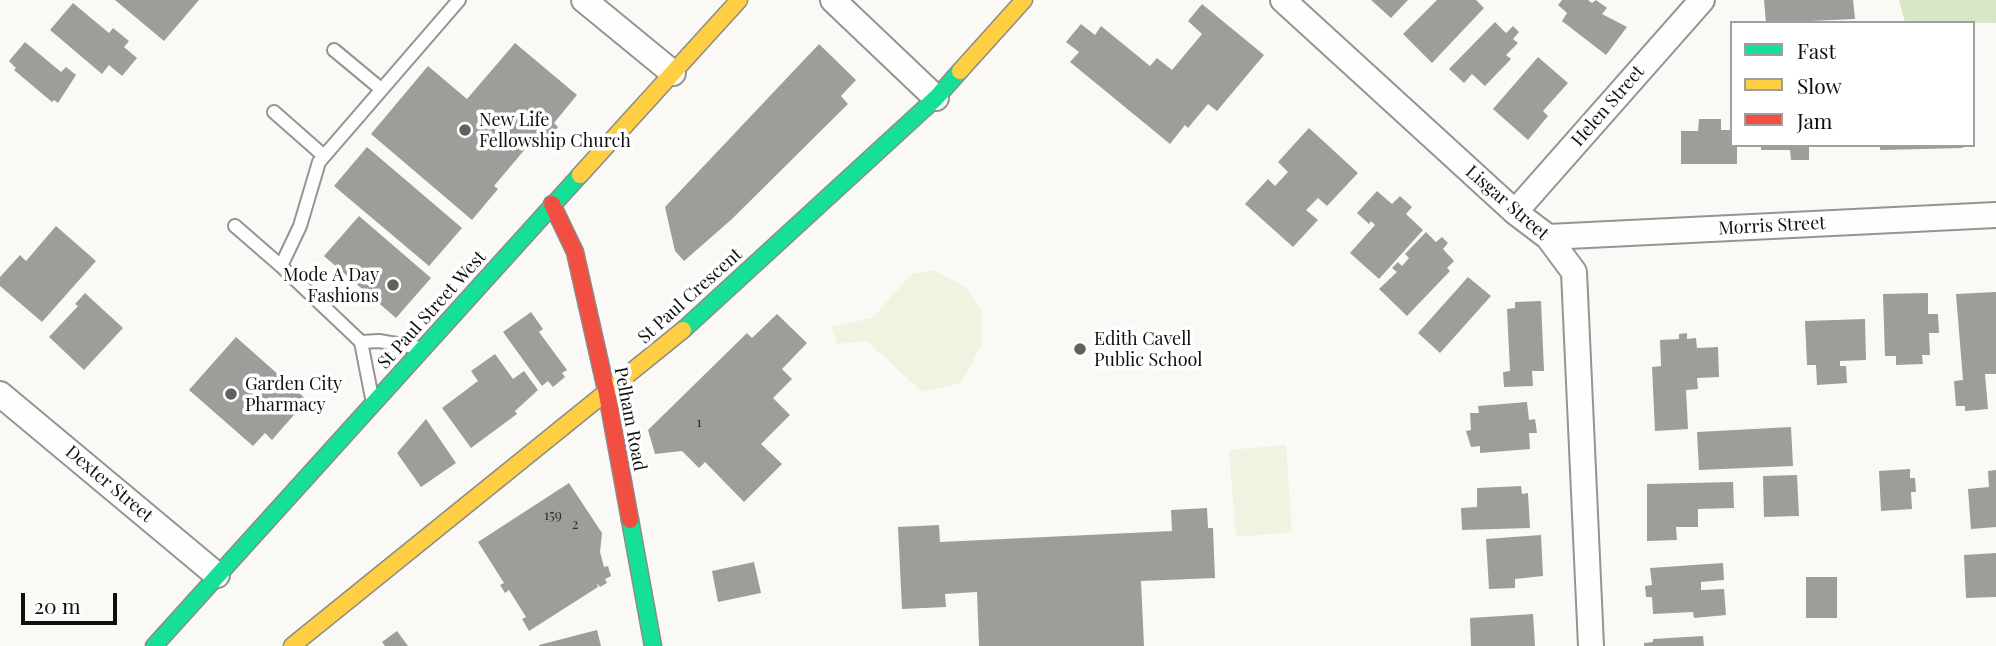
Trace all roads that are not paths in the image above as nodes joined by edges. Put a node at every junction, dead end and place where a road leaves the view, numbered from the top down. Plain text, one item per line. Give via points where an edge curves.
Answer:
1 (459, 0) edge
2 (584, 0) edge
3 (739, 0) edge
4 (833, 0) edge
5 (1024, 0) edge
6 (1283, 0) edge
7 (1702, 0) edge
8 (334, 50) dead end
9 (673, 73) junction
10 (381, 89) junction
11 (936, 98) junction
12 (274, 112) dead end
13 (324, 156) junction
14 (552, 204) junction
15 (1515, 212) junction
16 (1996, 215) edge
17 (235, 226) dead end
18 (1548, 237) junction
19 (281, 266) junction
20 (362, 342) junction
21 (423, 348) junction
22 (0, 394) edge
23 (607, 394) junction
24 (373, 403) junction
25 (217, 575) junction
26 (154, 646) edge
27 (292, 646) edge
28 (653, 646) edge
29 (1591, 646) edge

1 - 10 lane
2 - 9 street
3 - 9 main road, St Paul Street West
4 - 11 street
5 - 11 main road, St Paul Crescent
6 - 15 street, Lisgar Street
7 - 15 street, Helen Street
8 - 10 lane
9 - 14 main road, St Paul Street West
10 - 13 lane
11 - 23 main road, St Paul Crescent
12 - 13 lane
13 - 19 lane
14 - 21 main road, St Paul Street West
14 - 23 main road, Pelham Road via 575,253
15 - 18 street, Lisgar Street
16 - 18 street, Morris Street
17 - 19 lane
18 - 29 street, Lisgar Street via 1574,272
19 - 20 lane
20 - 21 lane
20 - 24 lane
21 - 24 main road, St Paul Street West
22 - 25 street, Dexter Street
23 - 27 main road, St Paul Crescent
23 - 28 main road, Pelham Road
24 - 25 main road, St Paul Street West
25 - 26 main road, St Paul Street West

